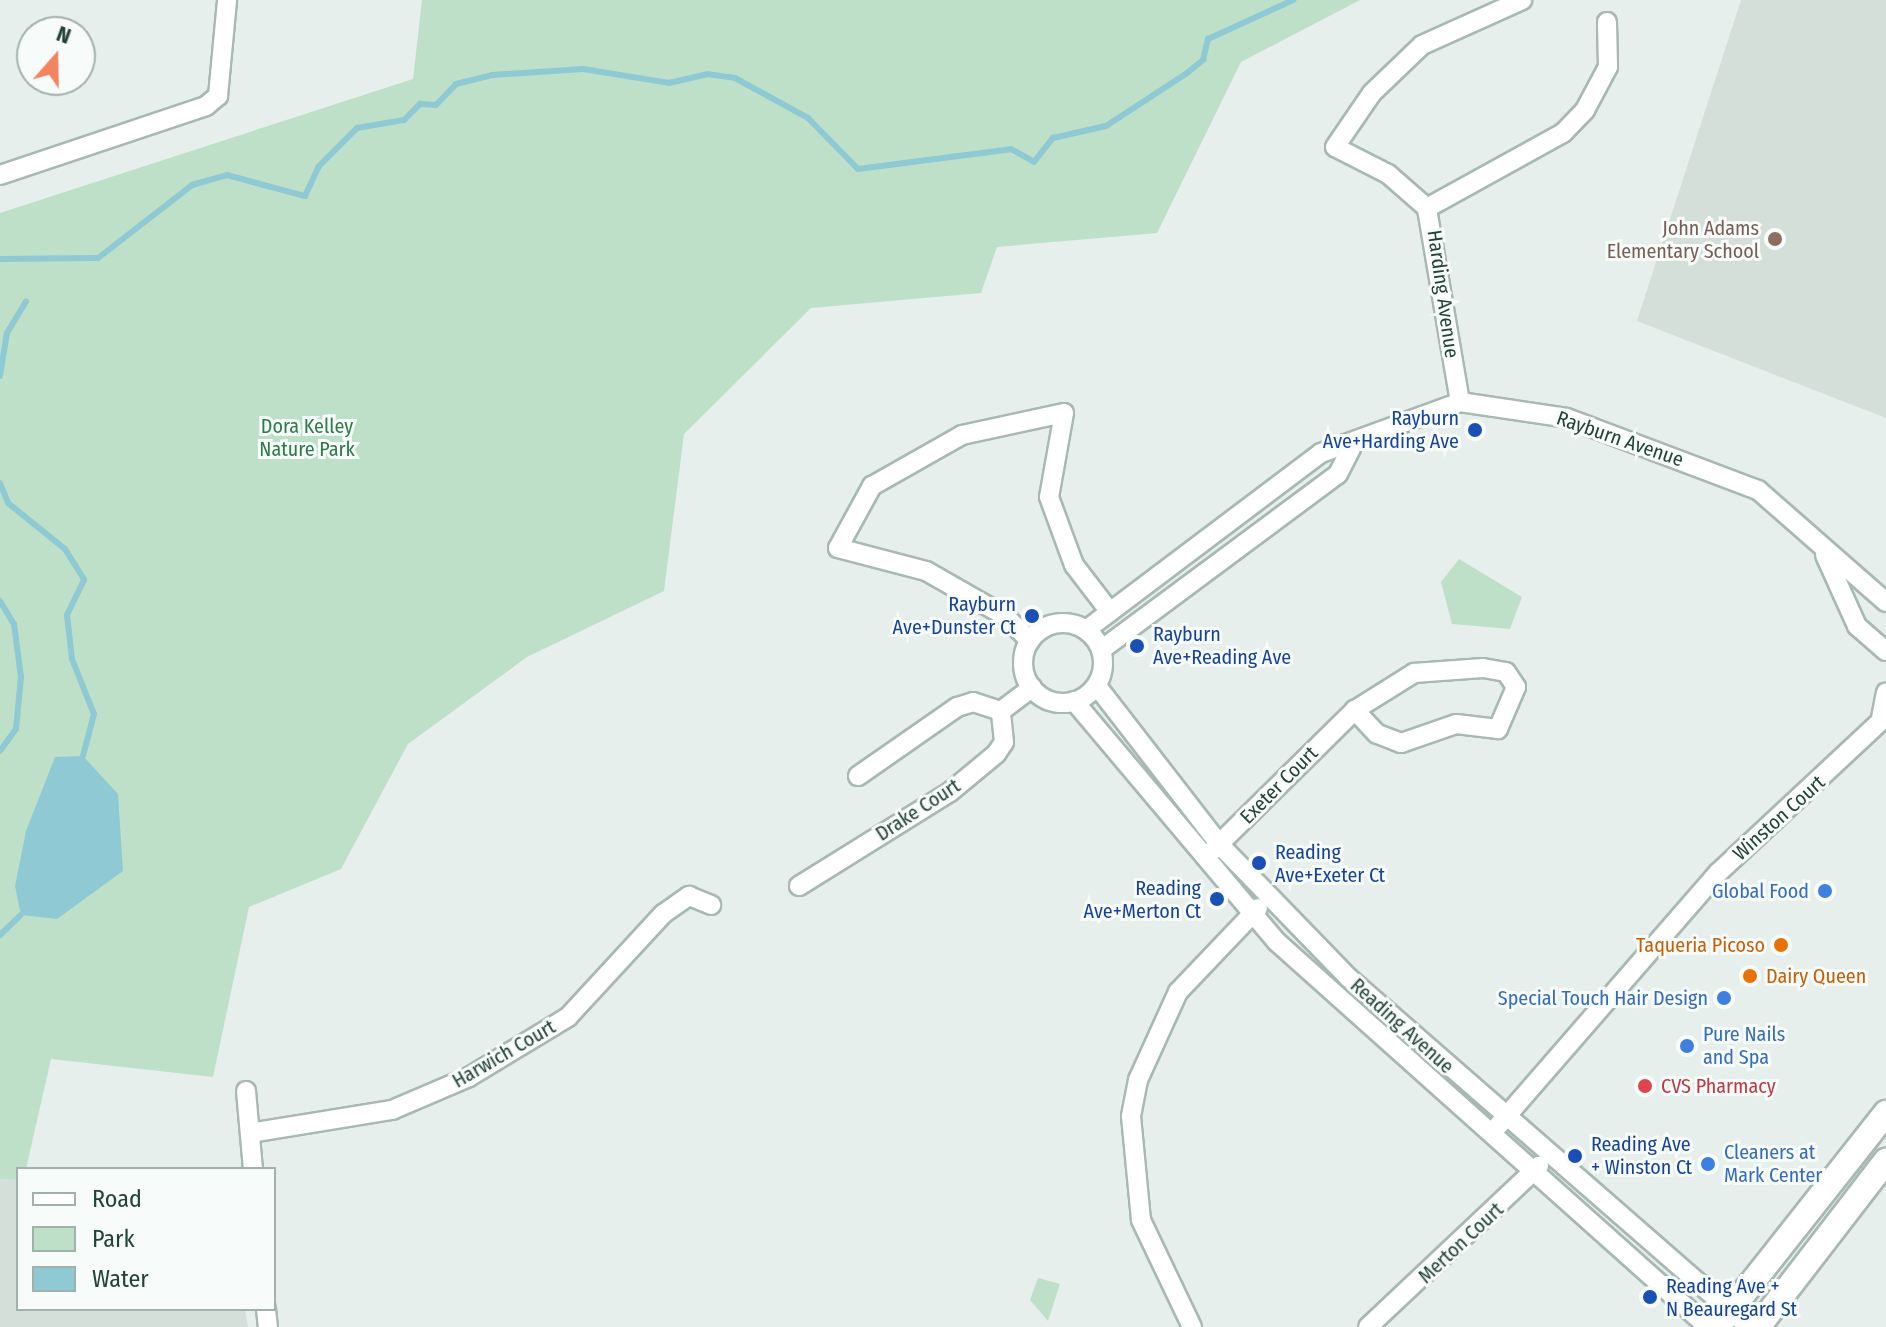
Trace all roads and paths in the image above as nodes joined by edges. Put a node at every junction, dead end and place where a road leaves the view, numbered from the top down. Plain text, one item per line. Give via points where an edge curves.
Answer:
1 (227, 0) edge
2 (1522, 0) edge
3 (1607, 22) dead end
4 (0, 175) edge
5 (1427, 208) junction
6 (1460, 402) junction
7 (1351, 448) junction
8 (1822, 549) junction
9 (1886, 602) edge
10 (1110, 612) junction
11 (1086, 630) junction
12 (1030, 641) junction
13 (1101, 650) junction
14 (1886, 651) edge
15 (1097, 686) junction
16 (1032, 688) junction
17 (1886, 692) edge
18 (1074, 701) junction
19 (1355, 710) junction
20 (1001, 711) junction
21 (1883, 717) edge
22 (858, 776) dead end
23 (1219, 844) junction
24 (1202, 860) junction
25 (799, 886) dead end
26 (1269, 897) junction
27 (711, 905) dead end
28 (1251, 915) junction
29 (246, 1091) dead end
30 (1886, 1113) edge
31 (1505, 1118) junction
32 (250, 1133) junction
33 (1489, 1136) junction
34 (1548, 1155) junction
35 (1886, 1161) edge
36 (253, 1167) edge
37 (1533, 1174) junction
38 (1724, 1319) edge
39 (1192, 1327) edge
40 (1368, 1327) edge
41 (1708, 1327) edge
42 (1749, 1327) edge
43 (1758, 1327) edge

1 - 4 street via 218,96 190,116
2 - 5 street, Harding Avenue via 1422,45 1372,93 1335,147 1388,174
3 - 5 street via 1608,67 1585,110 1563,133
5 - 6 street, Harding Avenue
6 - 7 street
6 - 8 street, Rayburn Avenue via 1567,418 1733,479 1790,513
7 - 10 street via 1321,453
7 - 13 street via 1338,474
8 - 9 street, Rayburn Avenue
8 - 14 street, Rayburn Avenue via 1857,626
10 - 11 street
10 - 12 street via 1074,565 1049,497 1064,413 962,435 872,486 838,548 926,571 1005,616
11 - 12 street via 1050,626
11 - 13 street
12 - 16 street via 1023,665
13 - 15 street
15 - 18 street
15 - 23 street, Reading Avenue
16 - 18 street via 1053,702
16 - 20 street
17 - 21 street, Winston Court
18 - 24 street, Reading Avenue
19 - 19 street, Exeter Court via 1414,673 1483,668 1506,672 1516,687 1498,729 1456,724 1401,743 1377,734
19 - 23 street, Exeter Court
20 - 22 street via 973,702 957,707
20 - 25 street, Drake Court via 1004,742 996,754 950,792
21 - 31 street, Winston Court via 1788,815 1719,872
23 - 24 street, Exeter Court
23 - 26 street, Reading Avenue
24 - 28 street, Reading Avenue
26 - 28 street
26 - 31 street, Reading Avenue
27 - 32 street, Harwich Court via 689,896 676,905 568,1017 469,1077 392,1110
28 - 33 street, Reading Avenue
28 - 39 street via 1178,992 1138,1080 1131,1116 1141,1220
29 - 32 street
30 - 38 main road
31 - 33 street, Winston Court
31 - 34 street, Reading Avenue
32 - 36 street
33 - 37 street, Reading Avenue
34 - 37 street, Merton Court
34 - 38 street, Reading Avenue
35 - 43 main road
37 - 40 street, Merton Court
37 - 41 street, Reading Avenue
38 - 42 street, Reading Avenue

